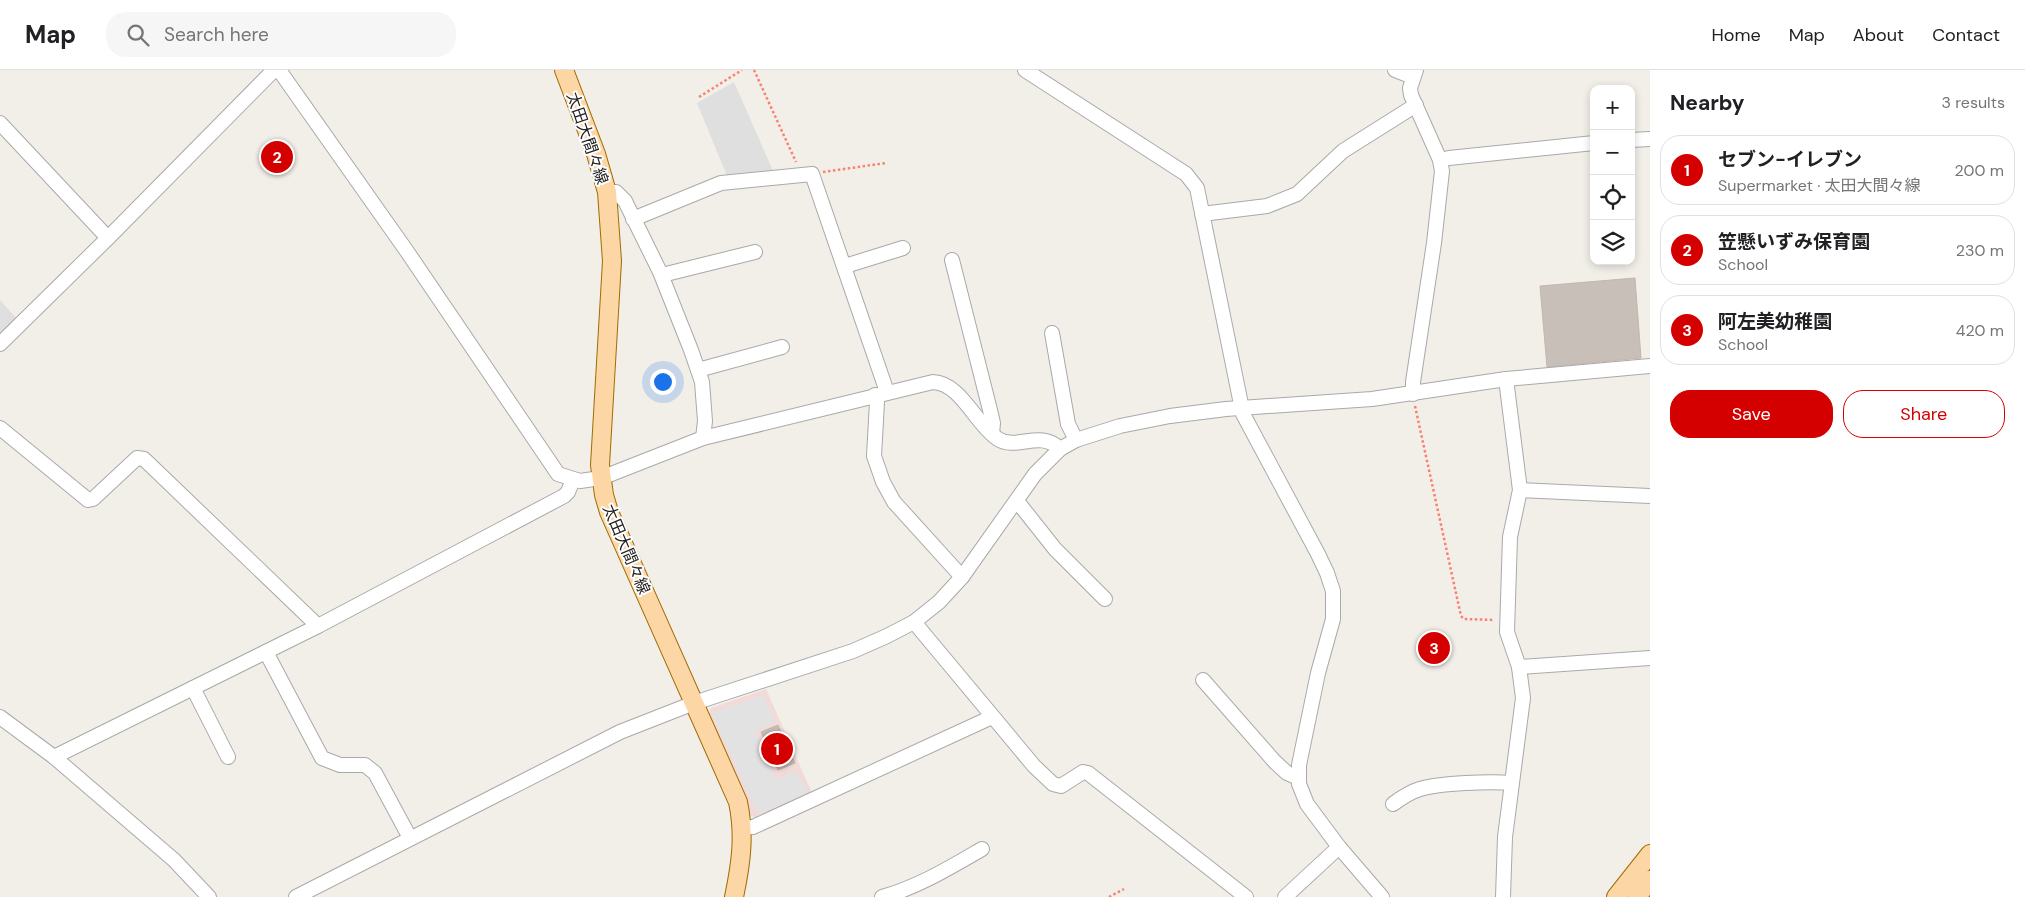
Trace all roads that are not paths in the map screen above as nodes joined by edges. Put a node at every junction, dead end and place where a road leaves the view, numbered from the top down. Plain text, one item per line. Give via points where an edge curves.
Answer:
1 (274, 70) edge
2 (279, 70) edge
3 (564, 70) edge
4 (1025, 70) edge
5 (1395, 70) edge
6 (1414, 74) edge
7 (1416, 105) junction
8 (0, 123) edge
9 (1650, 139) edge
10 (1635, 140) edge
11 (1590, 143) edge
12 (1440, 160) junction
13 (606, 192) junction
14 (1202, 214) junction
15 (634, 219) junction
16 (108, 238) junction
17 (903, 248) dead end
18 (755, 252) dead end
19 (952, 260) dead end
20 (844, 266) junction
21 (662, 275) junction
22 (1052, 333) dead end
23 (0, 344) edge
24 (782, 348) dead end
25 (1650, 366) edge
26 (698, 370) junction
27 (1506, 379) junction
28 (881, 394) junction
29 (1414, 397) junction
30 (1242, 408) junction
31 (0, 428) edge
32 (992, 434) junction
33 (703, 438) junction
34 (1076, 440) junction
35 (1060, 449) junction
36 (601, 478) junction
37 (573, 480) junction
38 (1520, 490) junction
39 (1650, 496) edge
40 (1017, 500) junction
41 (962, 578) junction
42 (1105, 599) dead end
43 (914, 622) junction
44 (318, 626) junction
45 (266, 652) junction
46 (1650, 658) edge
47 (1518, 667) junction
48 (1203, 680) dead end
49 (193, 688) junction
50 (694, 703) junction
51 (0, 717) edge
52 (992, 718) junction
53 (54, 757) junction
54 (228, 757) dead end
55 (1298, 778) junction
56 (1512, 783) junction
57 (1392, 804) dead end
58 (742, 828) junction
59 (410, 838) junction
60 (1339, 847) junction
61 (982, 849) dead end
62 (1650, 854) edge
63 (1650, 880) edge
64 (299, 896) edge
65 (209, 897) edge
66 (734, 897) edge
67 (882, 897) edge
68 (1246, 897) edge
69 (1284, 897) edge
70 (1382, 897) edge
71 (1503, 897) edge
72 (1616, 897) edge
73 (1637, 897) edge

1 - 16 street
2 - 37 street via 558,474
3 - 13 main road, 太田大間々線 via 596,154
4 - 14 street via 1186,174 1197,188
5 - 6 street
6 - 7 street via 1410,88
7 - 12 street
7 - 14 street via 1343,151 1297,194 1267,206
8 - 16 street
9 - 10 street
11 - 12 street
12 - 29 street via 1442,177 1413,382
13 - 15 street via 620,195
13 - 36 main road, 太田大間々線 via 612,261
14 - 30 street
15 - 20 street via 722,183 807,174
15 - 21 street
16 - 23 street
17 - 20 street
18 - 21 street
19 - 32 street via 993,423
20 - 28 street
21 - 26 street
22 - 34 street via 1068,424
24 - 26 street
25 - 27 street
26 - 33 street via 705,421
27 - 29 street
27 - 38 street
28 - 32 street via 939,382 952,390
28 - 33 street
28 - 41 street via 877,402 874,456 883,482 894,502
29 - 30 street
30 - 34 street via 1162,418
30 - 55 street via 1256,441 1324,566 1333,591 1333,619 1318,673
31 - 44 street via 88,500 137,458 144,459
32 - 35 street via 1004,441 1046,441
33 - 36 street
34 - 35 street
35 - 40 street via 1035,474
36 - 37 street
36 - 50 main road, 太田大間々線 via 609,512
37 - 44 street via 564,496
38 - 39 street
38 - 47 street via 1510,537 1507,632
40 - 41 street
40 - 42 street via 1055,549
41 - 43 street
43 - 50 street via 853,650
43 - 52 street
44 - 45 street
45 - 49 street
45 - 59 street via 322,758 340,764 365,765 375,773
46 - 47 street
47 - 56 street via 1523,698
48 - 55 street via 1275,762 1286,773
49 - 53 street
49 - 54 street
50 - 58 main road, 太田大間々線 via 738,802
50 - 59 street via 620,732
51 - 53 street
52 - 58 street via 753,827
52 - 68 street via 1053,784 1061,786 1082,772 1088,773
53 - 65 street via 174,860
55 - 60 street via 1303,798
56 - 57 street via 1432,786
56 - 71 street via 1505,837
58 - 66 main road, 太田大間々線 via 742,858
59 - 64 street
60 - 69 street
60 - 70 street
61 - 67 street via 927,880
62 - 72 main road
63 - 73 main road

